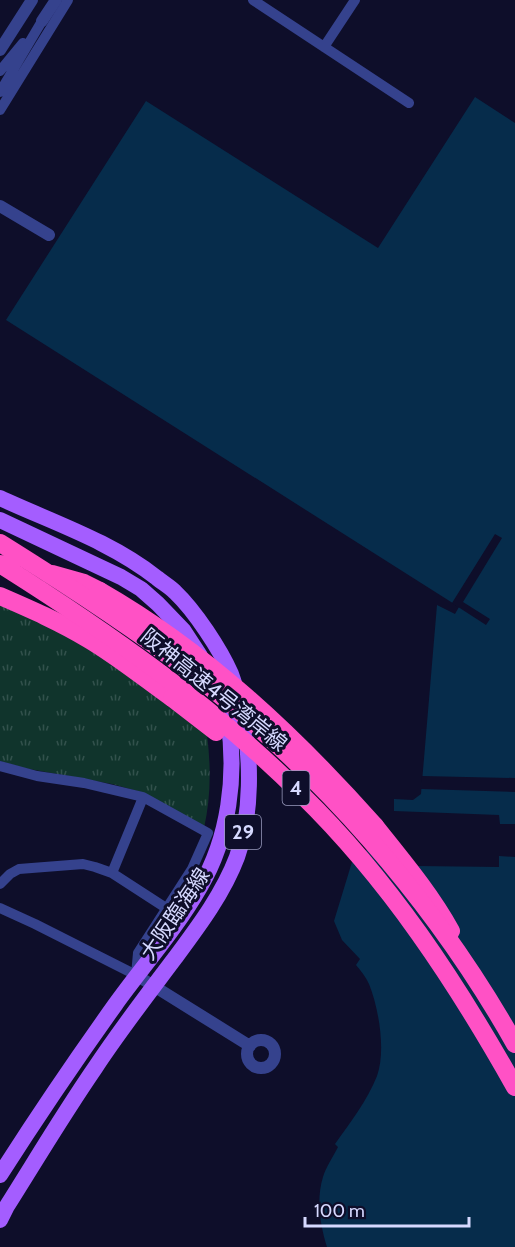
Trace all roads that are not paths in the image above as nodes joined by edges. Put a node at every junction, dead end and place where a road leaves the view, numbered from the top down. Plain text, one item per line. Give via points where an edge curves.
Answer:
1 (32, 0) edge
2 (56, 0) edge
3 (68, 0) edge
4 (253, 0) edge
5 (355, 0) edge
6 (42, 21) junction
7 (324, 47) junction
8 (0, 50) edge
9 (0, 71) edge
10 (0, 92) edge
11 (409, 104) dead end
12 (0, 110) edge
13 (0, 206) edge
14 (49, 236) dead end
15 (0, 498) edge
16 (0, 520) edge
17 (0, 543) edge
18 (0, 564) edge
19 (0, 596) edge
20 (0, 766) edge
21 (142, 800) dead end
22 (355, 852) junction
23 (112, 873) junction
24 (0, 884) edge
25 (0, 908) edge
26 (166, 908) junction
27 (136, 975) junction
28 (154, 986) junction
29 (483, 990) junction
30 (515, 1044) edge
31 (250, 1046) dead end
32 (515, 1087) edge
33 (0, 1175) edge
34 (2, 1211) edge

1 - 8 street
2 - 6 street
3 - 12 street
4 - 7 street
5 - 7 street
6 - 9 street
6 - 10 street
7 - 11 street
13 - 14 street
15 - 28 main road, 大阪臨海線 / 29 via 115,549 144,567 193,612 231,674 247,736 246,822 237,857 222,889
16 - 27 main road, 大阪臨海線 / 29 via 141,589 183,630 225,696 232,766 228,815 221,839 187,909
17 - 29 highway, 阪神高速4号湾岸線 / 4, bridge via 189,671 282,750 395,870
18 - 22 highway, 阪神高速4号湾岸線 / 4, bridge via 135,654 234,731 304,796
18 - 29 highway, 4, bridge via 63,576 100,591 182,645 257,706 333,779 375,826 444,918
19 - 22 highway, 4, bridge via 48,617 116,657 264,769
20 - 26 street via 144,796 208,833 192,868
21 - 23 street
22 - 32 highway, 阪神高速4号湾岸線 / 4, bridge via 455,986
23 - 24 street via 83,864 29,867 10,874
23 - 26 street
25 - 27 street
26 - 27 street via 138,953
27 - 28 street
27 - 33 main road, 大阪臨海線 / 29
28 - 31 street
28 - 34 main road, 大阪臨海線 / 29 via 94,1068
29 - 30 highway, 阪神高速4号湾岸線 / 4, bridge

